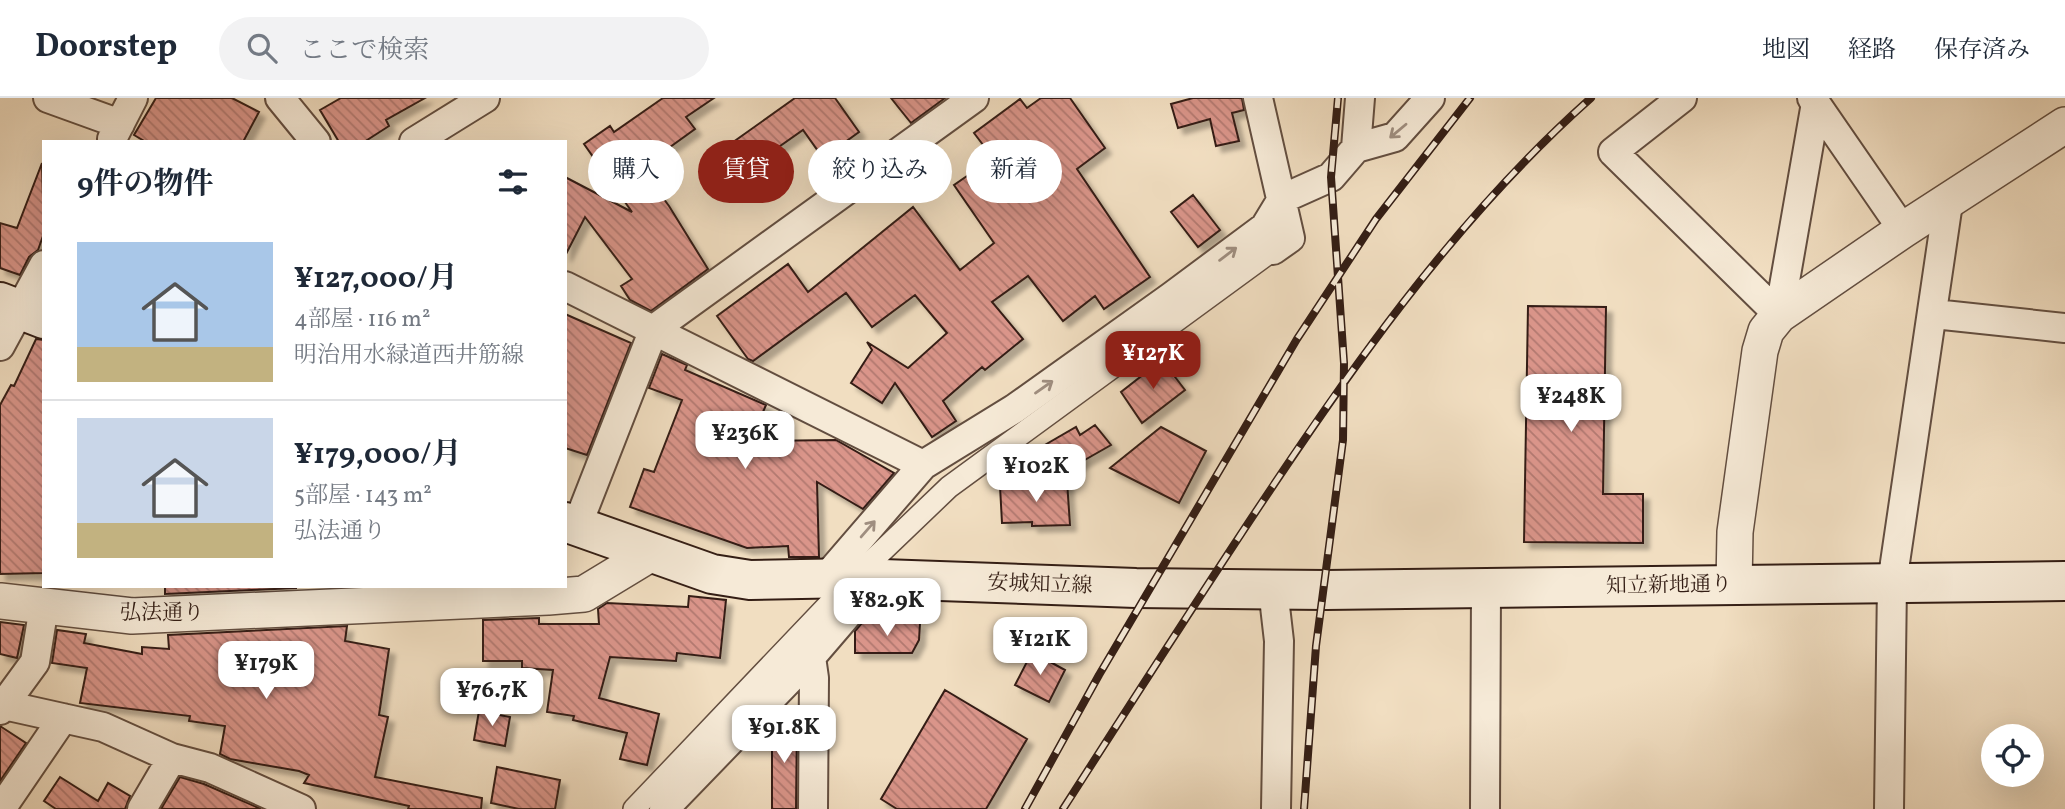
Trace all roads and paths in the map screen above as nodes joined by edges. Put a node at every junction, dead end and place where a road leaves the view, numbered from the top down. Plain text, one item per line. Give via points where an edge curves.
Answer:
1 (48, 98) edge
2 (133, 98) edge
3 (280, 98) edge
4 (485, 98) edge
5 (974, 98) edge
6 (1258, 98) edge
7 (1360, 98) edge
8 (1430, 98) edge
9 (1682, 98) edge
10 (1814, 101) edge
11 (2065, 125) edge
12 (115, 133) edge
13 (314, 140) edge
14 (417, 140) edge
15 (1356, 148) junction
16 (1282, 199) junction
17 (1948, 203) junction
18 (1903, 230) junction
19 (1273, 250) joint
20 (42, 269) edge
21 (567, 287) edge
22 (21, 310) edge
23 (1934, 314) junction
24 (1779, 315) junction
25 (2065, 328) edge
26 (654, 329) junction
27 (0, 346) edge
28 (923, 466) junction
29 (571, 524) edge
30 (649, 554) junction
31 (852, 579) junction
32 (2065, 581) edge
33 (1892, 583) junction
34 (1734, 585) junction
35 (1273, 589) junction
36 (1486, 590) junction
37 (0, 601) edge
38 (44, 606) junction
39 (811, 657) junction
40 (2, 707) edge
41 (63, 718) junction
42 (172, 758) junction
43 (1, 809) edge
44 (142, 809) edge
45 (300, 809) edge
46 (634, 809) edge
47 (664, 809) edge
48 (813, 809) edge
49 (1276, 809) edge
50 (1485, 809) edge
51 (1889, 809) edge

1 - 12 street
2 - 12 street
3 - 13 street
4 - 14 street
5 - 26 street
6 - 16 street
7 - 15 street
8 -> 15 street via 1395,137
9 - 24 street via 1613,152
10 - 18 street
10 - 24 street
11 - 17 street
15 - 16 street via 1331,177
16 - 19 street via 1290,238
28 -> 16 street via 1014,409 1171,297 1265,227
17 - 18 street
17 - 23 street
18 - 24 street
19 - 31 street via 950,487
20 - 22 street
21 - 26 street
22 - 27 street
23 - 25 street
23 - 33 street
24 - 34 street via 1766,331 1760,351 1735,531
26 - 28 street
26 - 29 street
31 -> 28 street
29 - 30 main road, 安城知立線
30 - 31 main road, 安城知立線 via 712,574 750,580
30 - 38 street, 弘法通り via 584,594 132,616
31 - 35 main road, 安城知立線
31 - 39 street
31 - 46 street
32 - 33 main road, 知立新地通り
33 - 34 main road, 知立新地通り
33 - 51 street
34 - 36 main road, 知立新地通り
35 - 36 main road, 知立新地通り
35 - 49 street via 1279,641
36 - 50 street
37 - 38 street, 弘法通り
38 - 40 street via 35,662
39 - 47 street
39 - 48 street
40 - 41 street
41 - 42 street via 103,727
41 - 43 street
42 - 44 street
42 - 45 street via 210,768

